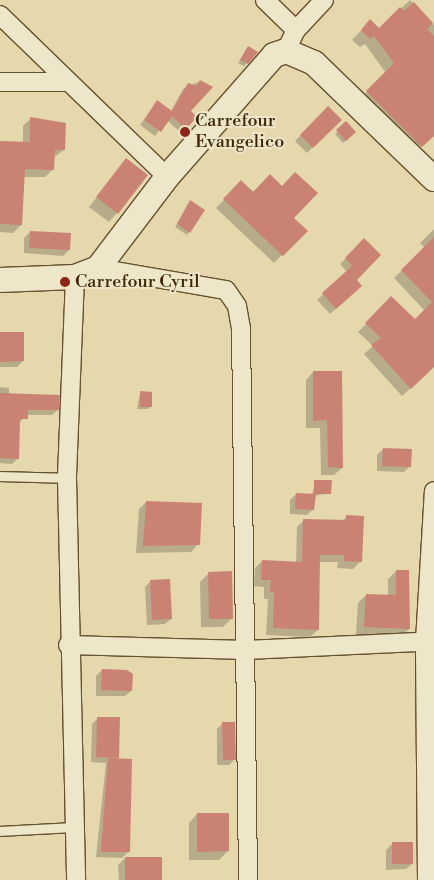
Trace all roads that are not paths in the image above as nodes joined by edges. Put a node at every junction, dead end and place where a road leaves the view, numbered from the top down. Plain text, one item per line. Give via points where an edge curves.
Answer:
1 (265, 0) edge
2 (324, 0) edge
3 (0, 15) edge
4 (291, 40) junction
5 (0, 82) edge
6 (64, 82) junction
7 (430, 168) edge
8 (168, 178) junction
9 (98, 268) junction
10 (75, 277) junction
11 (0, 280) edge
12 (0, 476) edge
13 (67, 478) junction
14 (434, 491) edge
15 (430, 641) edge
16 (68, 645) junction
17 (246, 650) junction
18 (74, 827) junction
19 (0, 831) edge
20 (76, 880) edge
21 (248, 880) edge
22 (427, 880) edge

1 - 4 street
2 - 4 street
3 - 6 street
4 - 7 street
4 - 8 street via 274,54
5 - 6 street
6 - 8 street
8 - 9 street
9 - 10 street
9 - 17 street via 226,290 234,295 241,328
10 - 11 street
10 - 13 street
12 - 13 lane
13 - 16 street
14 - 15 street
15 - 17 street
15 - 22 street
16 - 17 street
16 - 18 street
17 - 21 street
18 - 19 lane
18 - 20 street

